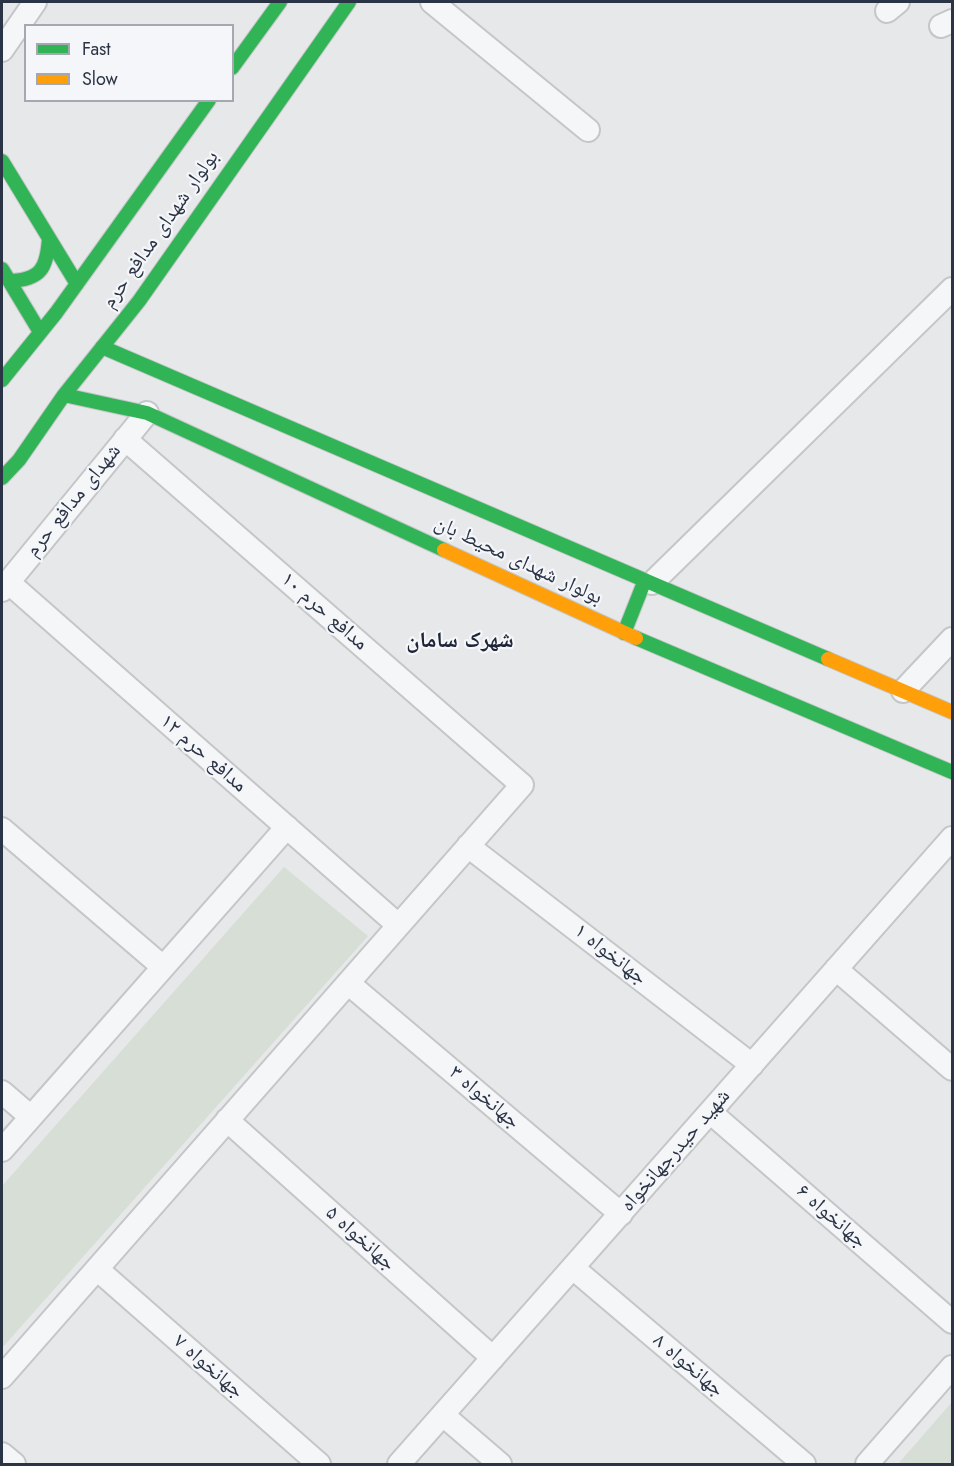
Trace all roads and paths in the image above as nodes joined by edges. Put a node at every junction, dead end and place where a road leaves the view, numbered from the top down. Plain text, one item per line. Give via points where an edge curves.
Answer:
1 (35, 2) edge
2 (280, 2) edge
3 (349, 2) edge
4 (432, 2) edge
5 (2, 50) edge
6 (234, 65) edge
7 (208, 102) edge
8 (588, 130) dead end
9 (2, 161) edge
10 (49, 238) junction
11 (2, 269) edge
12 (9, 281) junction
13 (77, 284) junction
14 (952, 290) edge
15 (40, 332) junction
16 (102, 347) junction
17 (2, 380) edge
18 (64, 395) junction
19 (147, 413) junction
20 (125, 439) junction
21 (2, 478) edge
22 (648, 581) junction
23 (5, 586) edge
24 (624, 633) junction
25 (952, 639) edge
26 (903, 691) junction
27 (952, 712) edge
28 (952, 772) edge
29 (286, 827) junction
30 (2, 829) edge
31 (952, 838) edge
32 (468, 846) junction
33 (398, 925) junction
34 (163, 967) junction
35 (836, 969) junction
36 (348, 983) junction
37 (752, 1065) junction
38 (952, 1069) edge
39 (2, 1092) edge
40 (710, 1112) junction
41 (31, 1117) junction
42 (227, 1120) junction
43 (2, 1150) edge
44 (621, 1214) junction
45 (573, 1268) junction
46 (97, 1269) junction
47 (952, 1322) edge
48 (494, 1358) junction
49 (952, 1367) edge
50 (2, 1377) edge
51 (443, 1415) junction
52 (2, 1454) edge
53 (14, 1464) edge
54 (319, 1464) edge
55 (399, 1464) edge
56 (500, 1464) edge
57 (804, 1464) edge
58 (867, 1464) edge

1 - 5 street
2 - 6 street
3 - 16 street, بولوار شهدای مدافع حرم via 139,301
4 - 8 street
7 - 13 street, بولوار شهدای مدافع حرم
9 - 10 street
10 - 12 street via 48,259 40,273 25,282
10 - 13 street
11 - 12 street
12 - 15 street
13 - 15 street, بولوار شهدای مدافع حرم
14 - 22 street
15 - 17 street, بولوار شهدای مدافع حرم
16 - 18 street, بولوار شهدای مدافع حرم
16 - 22 street, بولوار شهدای محیط بان
18 - 19 street, بولوار شهدای محیط بان
18 - 21 street, بولوار شهدای مدافع حرم
19 - 20 street, شهدای مدافع حرم
19 - 24 street, بولوار شهدای محیط بان
20 - 23 street, شهدای مدافع حرم
20 - 32 street, مدافع حرم ۱۰ via 522,785
22 - 24 street
22 - 26 street, بولوار شهدای محیط بان
23 - 29 street, مدافع حرم ۱۲
24 - 28 street, بولوار شهدای محیط بان
25 - 26 street
26 - 27 street, بولوار شهدای محیط بان
29 - 33 street, مدافع حرم ۱۲
29 - 34 street
30 - 34 street
31 - 35 street, شهید حیدرجهانخواه
32 - 33 street
32 - 37 street, جهانخواه ۱
33 - 36 street
34 - 41 street
35 - 37 street, شهید حیدرجهانخواه
35 - 38 street
36 - 42 street
36 - 44 street, جهانخواه ۳
37 - 40 street, شهید حیدرجهانخواه
39 - 41 street
40 - 44 street, شهید حیدرجهانخواه
40 - 47 street, جهانخواه ۶
41 - 43 street
42 - 46 street
42 - 48 street, جهانخواه ۵
44 - 45 street, شهید حیدرجهانخواه
45 - 48 street, شهید حیدرجهانخواه
45 - 57 street, جهانخواه ۸
46 - 50 street
46 - 54 street, جهانخواه ۷
48 - 51 street, شهید حیدرجهانخواه
49 - 58 street
51 - 55 street, شهید حیدرجهانخواه
51 - 56 street
52 - 53 street

